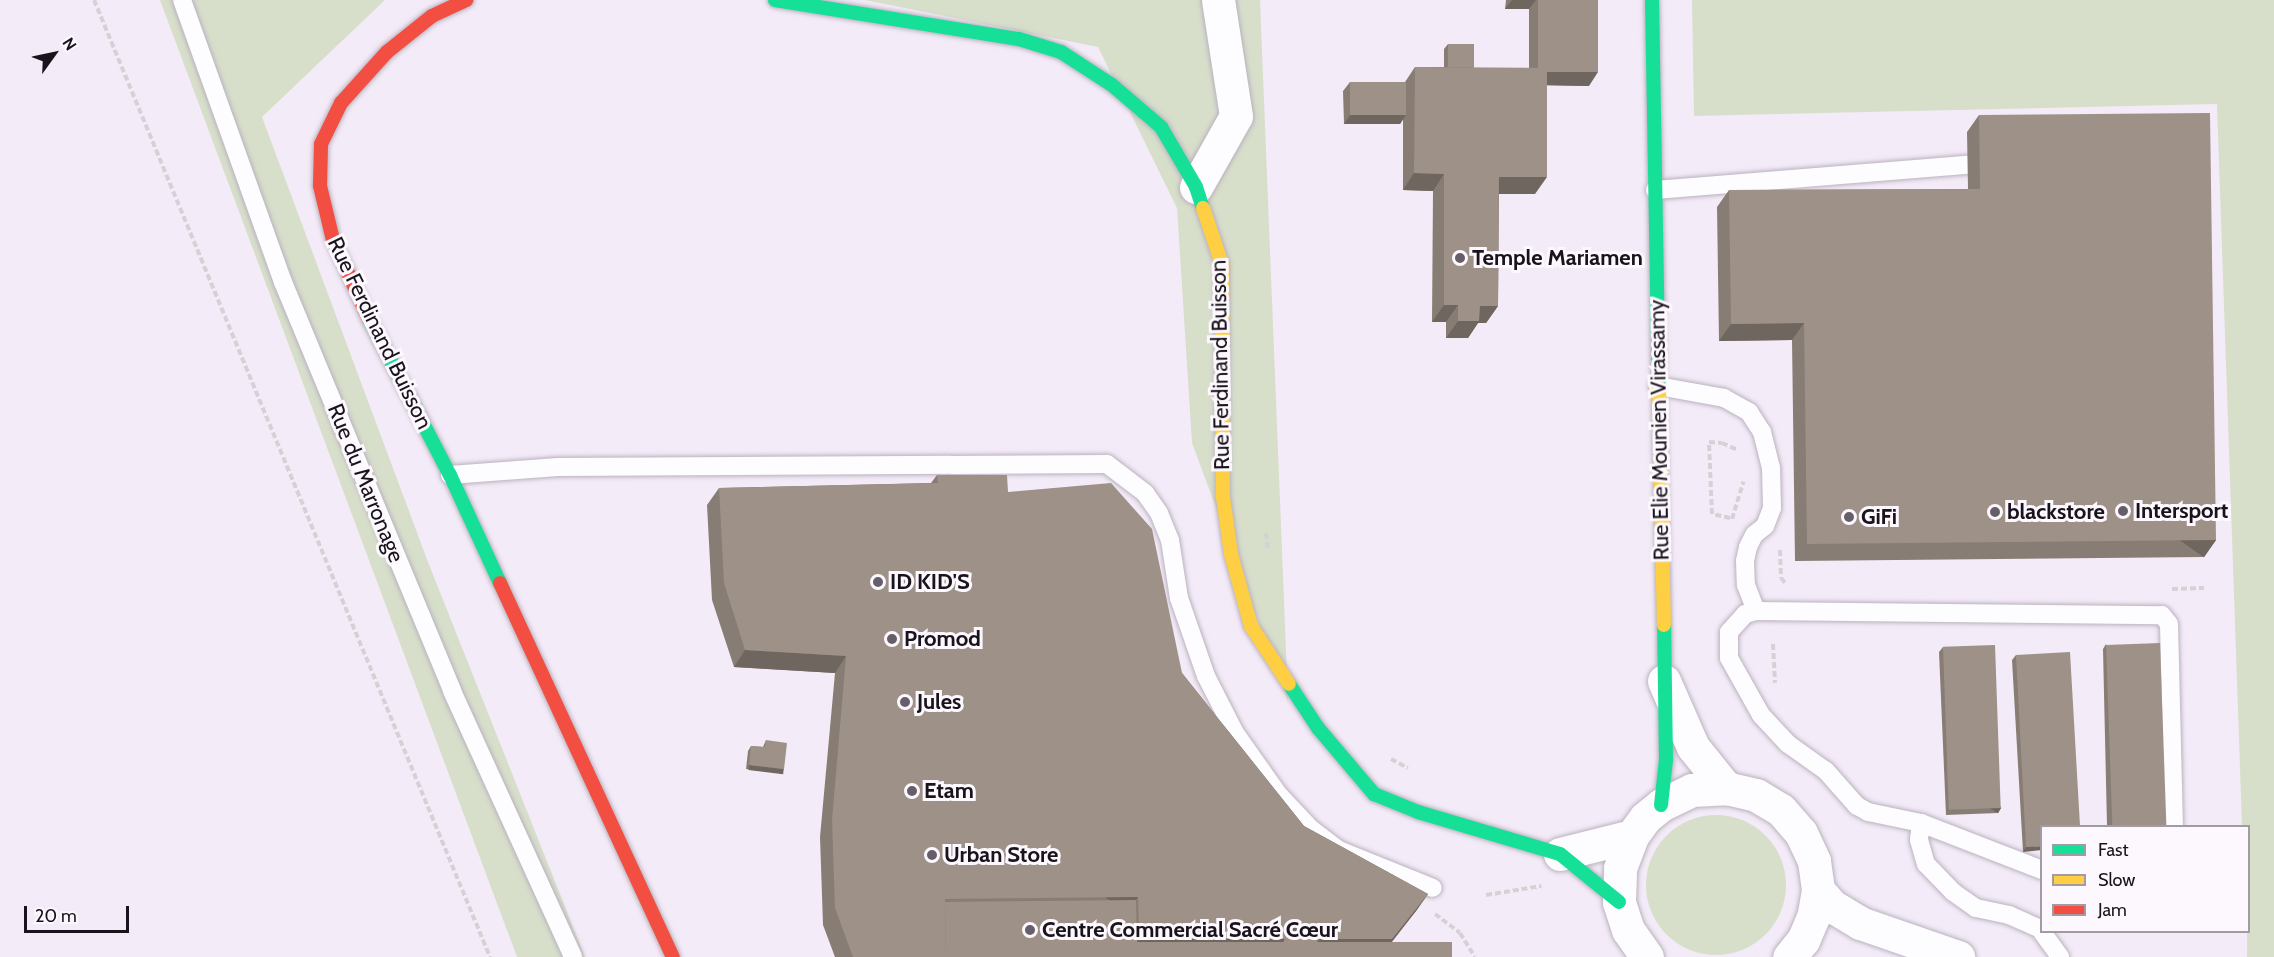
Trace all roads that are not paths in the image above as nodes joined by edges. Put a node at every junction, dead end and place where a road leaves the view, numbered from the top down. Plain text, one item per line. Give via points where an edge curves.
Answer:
1 (182, 0) edge
2 (466, 0) edge
3 (775, 0) edge
4 (1218, 0) edge
5 (1652, 0) edge
6 (1968, 165) dead end
7 (1196, 187) junction
8 (1655, 190) junction
9 (1658, 386) junction
10 (450, 476) junction
11 (1756, 611) junction
12 (1663, 680) junction
13 (1726, 788) junction
14 (1661, 805) junction
15 (1921, 824) junction
16 (2174, 825) edge
17 (1632, 836) junction
18 (1560, 854) junction
19 (2040, 869) edge
20 (1433, 888) dead end
21 (1818, 890) junction
22 (1619, 902) junction
23 (2040, 930) edge
24 (2043, 933) edge
25 (573, 957) edge
26 (673, 957) edge
27 (1647, 957) edge
28 (1789, 957) edge
29 (1958, 957) edge
30 (2060, 957) edge

1 - 25 lane, Rue du Marronage via 283,282 452,691
2 - 10 street, Rue Ferdinand Buisson via 432,16 387,52 341,103 321,144 320,186 333,240
3 - 7 street, Rue Ferdinand Buisson via 1019,39 1060,52 1112,85 1161,128
4 - 7 street via 1236,116
5 - 8 street, Rue Elie Mounien Virassamy
6 - 8 lane
7 - 18 street, Rue Ferdinand Buisson via 1222,264 1223,496 1231,554 1251,626 1318,728 1374,794 1418,812
8 - 9 street, Rue Elie Mounien Virassamy
9 - 11 lane via 1724,398 1749,412 1762,432 1772,467 1772,508 1765,526 1754,535 1745,561 1746,585
9 - 12 street, Rue Elie Mounien Virassamy
10 - 20 lane via 558,467 1107,465 1145,493 1159,513 1170,540 1182,609 1206,676 1235,733 1278,794 1311,829 1339,850
10 - 26 street, Rue Ferdinand Buisson
11 - 15 lane via 1745,614 1728,632 1729,658 1761,715 1788,744 1826,771 1857,806
11 - 16 lane via 2162,615 2169,624
12 - 13 street, Rue Elie Mounien Virassamy via 1693,747
12 - 14 street, Rue Elie Mounien Virassamy via 1666,760
13 - 14 street via 1692,790
13 - 21 street via 1756,795 1781,810 1801,833 1814,861
14 - 17 street
15 - 19 lane
15 - 23 lane via 1919,840 1926,864 1953,892 1976,908 2009,915
17 - 18 street
17 - 22 street via 1620,868
18 - 22 street, Rue Ferdinand Buisson
21 - 28 street via 1813,917 1803,940
21 - 29 street via 1832,906 1860,923
22 - 27 street via 1628,930
24 - 30 lane

